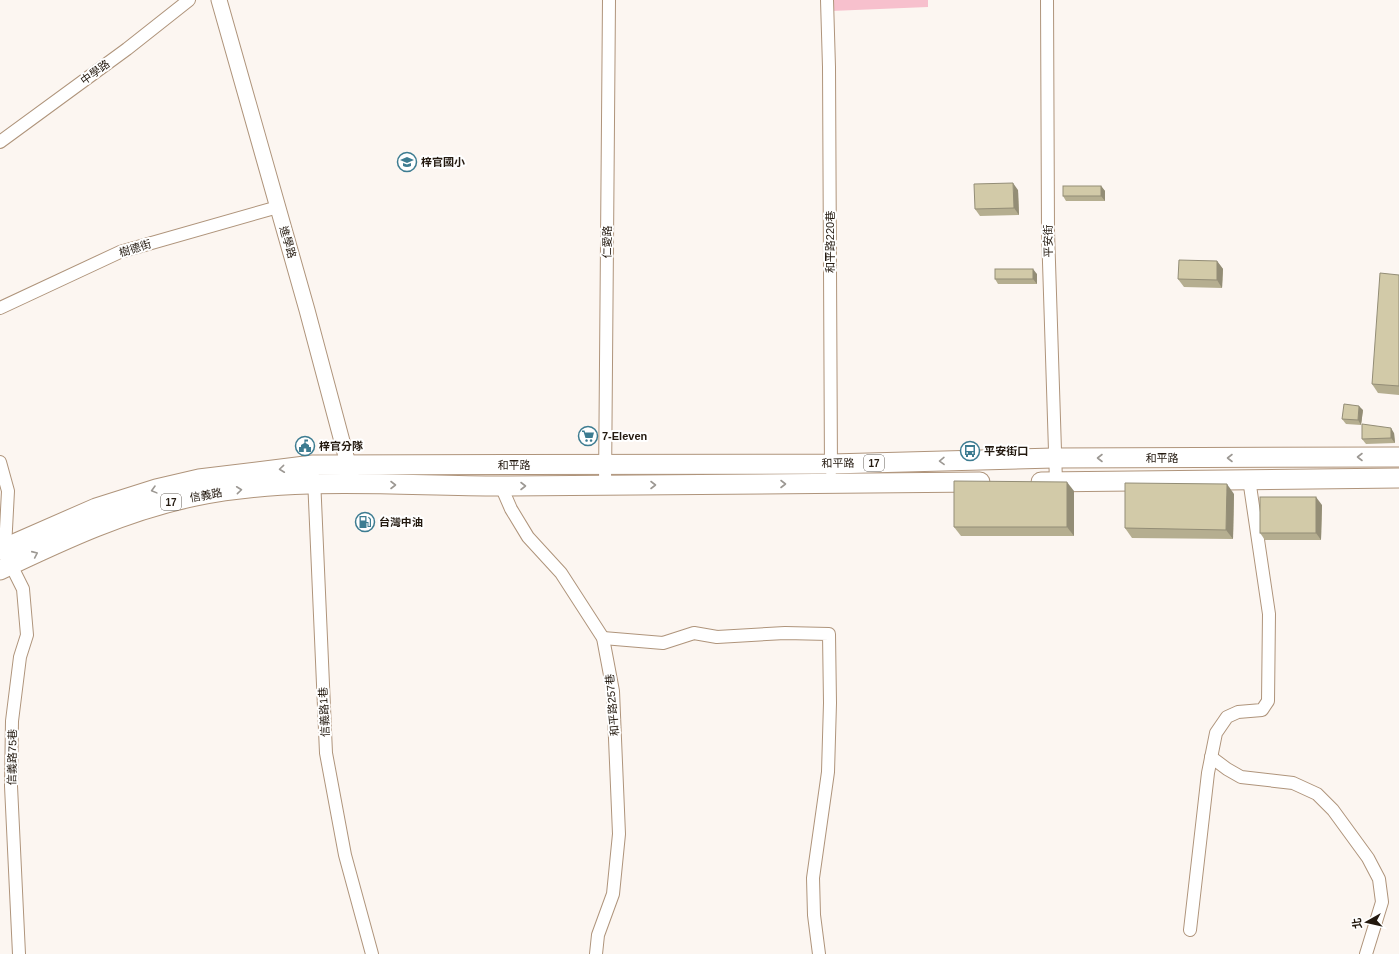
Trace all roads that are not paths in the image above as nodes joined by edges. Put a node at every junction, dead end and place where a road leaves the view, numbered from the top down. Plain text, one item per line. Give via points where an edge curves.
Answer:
1 (189, 0) edge
2 (219, 0) edge
3 (609, 0) edge
4 (827, 0) edge
5 (1047, 0) edge
6 (0, 142) edge
7 (278, 208) junction
8 (0, 308) edge
9 (1399, 457) edge
10 (1054, 458) junction
11 (0, 462) edge
12 (831, 464) junction
13 (313, 465) junction
14 (349, 465) junction
15 (605, 465) junction
16 (1399, 478) edge
17 (1249, 479) junction
18 (994, 482) edge
19 (1025, 482) edge
20 (1056, 482) junction
21 (830, 483) junction
22 (314, 484) junction
23 (354, 485) junction
24 (605, 485) junction
25 (500, 486) junction
26 (4, 558) edge
27 (603, 638) junction
28 (1211, 757) junction
29 (1190, 930) dead end
30 (19, 954) edge
31 (372, 954) edge
32 (596, 954) edge
33 (819, 954) edge
34 (1366, 954) edge

1 - 6 street, 中學路
2 - 7 street, 進學路
3 - 15 street, 仁愛路
4 - 12 street, 和平路220巷
5 - 10 street, 平安街 via 1048,231
7 - 8 street, 樹德街 via 120,252
7 - 14 street, 進學路
9 -> 10 main road, 和平路 / 17
10 -> 12 main road, 和平路 / 17
10 - 20 street, 平安街
11 - 26 street via 8,491
12 - 15 main road, 和平路 / 17
12 - 21 street, 和平路220巷
13 - 14 main road, 信義路 / 17
13 - 22 street, 信義路1巷
13 -> 26 main road, 信義路 / 17 via 199,479 156,489 96,508
14 - 15 main road, 和平路 / 17
14 - 23 street, 進學路
15 - 24 street, 仁愛路
16 - 17 main road, 和平路
17 - 20 main road, 和平路
17 - 28 street via 1269,614 1268,701 1262,710 1238,712 1227,717 1216,733
18 - 21 main road, 和平路 / 17
19 - 20 main road, 和平路
24 -> 21 main road, 和平路 / 17
22 - 23 main road, 信義路 / 17
26 -> 22 main road, 信義路 / 17 via 159,505 238,490
22 - 31 street, 信義路1巷 via 326,753 345,855
23 -> 25 main road, 和平路 / 17
25 -> 24 main road, 和平路 / 17
25 - 27 street, 和平路257巷 via 528,537 561,574
26 - 30 street, 信義路75巷 via 23,589 27,634 20,657 12,728 11,786
27 - 32 street, 和平路257巷 via 613,691 620,834 613,894 598,935
27 - 33 street via 663,643 694,632 717,637 785,633 829,634 828,772 813,878
28 - 29 street
28 - 34 street via 1241,777 1293,783 1317,794 1332,810 1368,858 1379,879 1382,902

